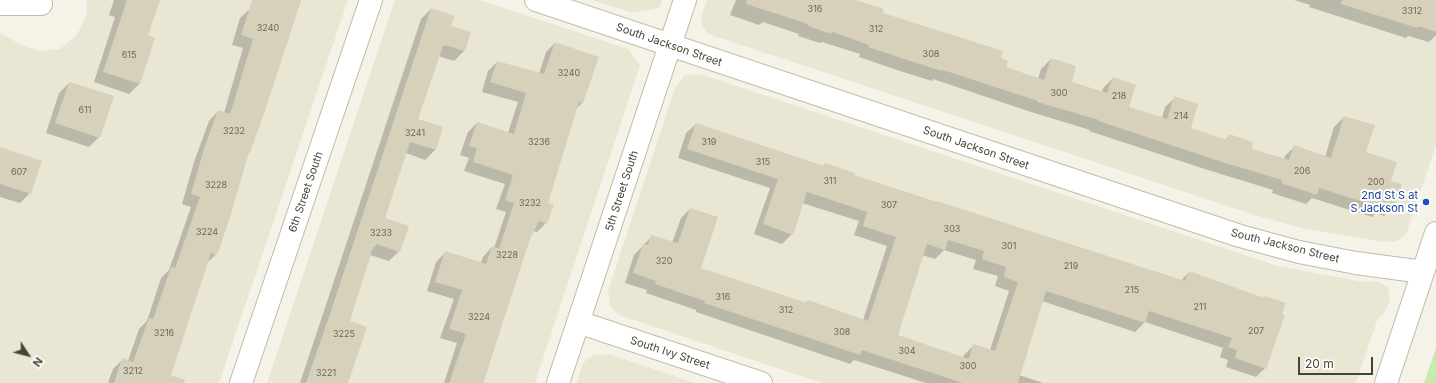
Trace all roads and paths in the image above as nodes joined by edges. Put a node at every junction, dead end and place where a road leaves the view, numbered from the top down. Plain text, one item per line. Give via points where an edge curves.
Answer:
1 (371, 0) edge
2 (536, 0) edge
3 (685, 0) edge
4 (0, 4) edge
5 (41, 4) dead end
6 (670, 45) junction
7 (1436, 232) edge
8 (1423, 272) junction
9 (578, 322) junction
10 (241, 383) edge
11 (558, 383) edge
12 (761, 383) edge
13 (1386, 383) edge

1 - 10 street, 6th Street South
2 - 6 street, South Jackson Street
3 - 6 street, 5th Street South
4 - 5 street
6 - 8 street, South Jackson Street via 1240,236 1356,263
6 - 9 street, 5th Street South
7 - 8 street
8 - 13 street
9 - 11 street, 5th Street South
9 - 12 street, South Ivy Street

